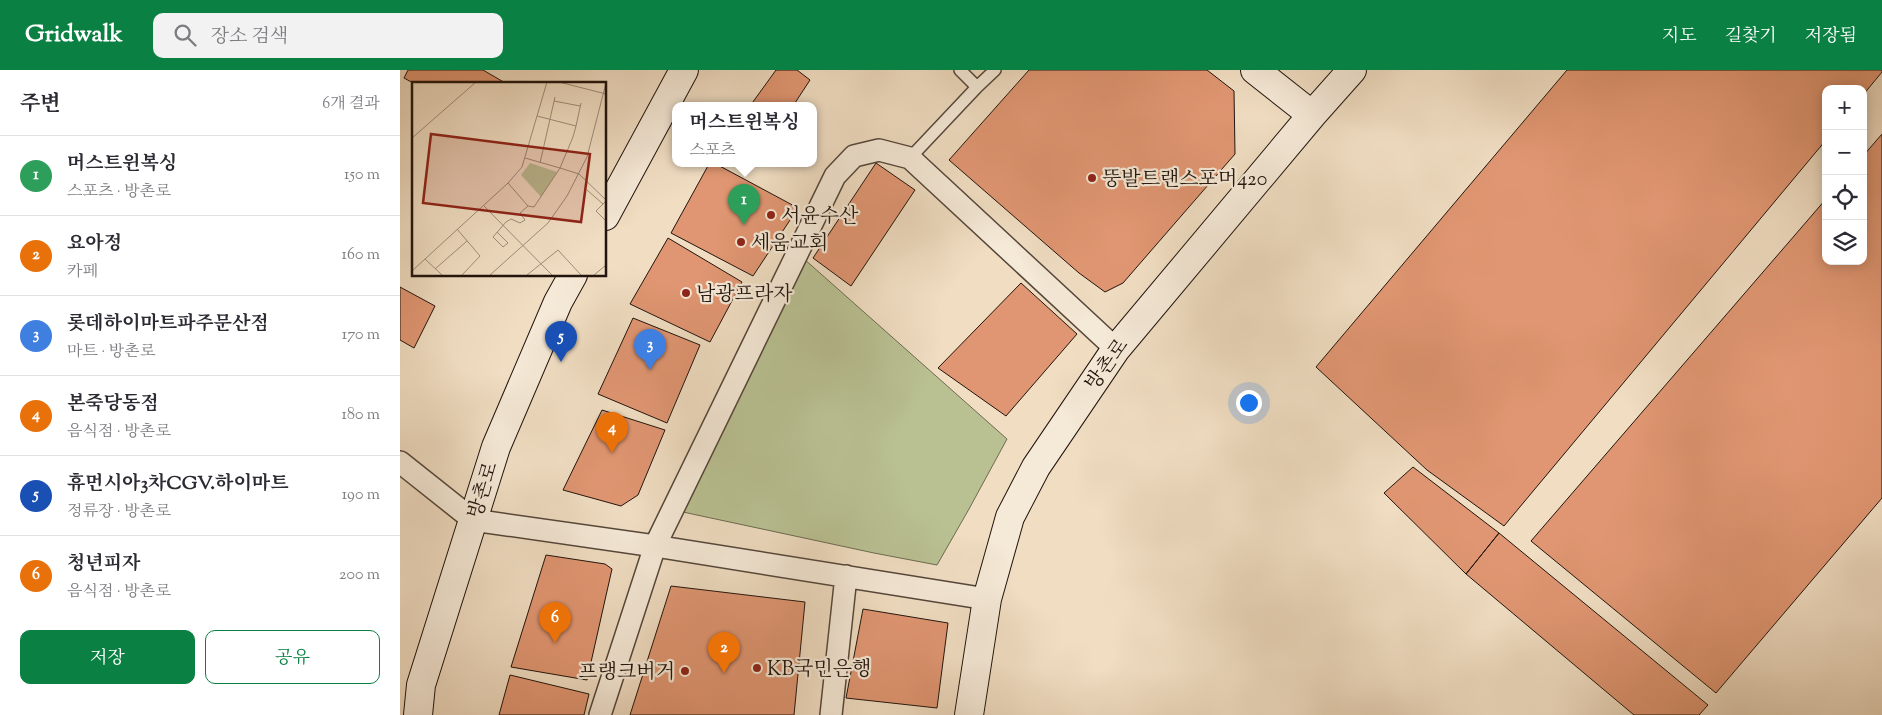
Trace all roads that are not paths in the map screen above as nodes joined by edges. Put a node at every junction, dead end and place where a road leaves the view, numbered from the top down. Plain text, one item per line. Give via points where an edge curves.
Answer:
1 (684, 70) edge
2 (960, 70) edge
3 (995, 70) edge
4 (1255, 70) edge
5 (1352, 70) edge
6 (977, 87) junction
7 (1312, 115) junction
8 (910, 158) junction
9 (606, 214) edge
10 (572, 276) edge
11 (1116, 349) junction
12 (400, 462) edge
13 (473, 520) junction
14 (655, 546) junction
15 (846, 576) junction
16 (987, 599) junction
17 (418, 715) edge
18 (600, 715) edge
19 (831, 715) edge
20 (969, 715) edge

1 - 9 street
2 - 6 lane
3 - 6 lane
4 - 7 street
5 - 7 street, 방촌로
6 - 8 lane
7 - 11 street, 방촌로
8 - 11 street
8 - 14 street via 879,150 854,156 835,176
10 - 13 street, 방촌로 via 558,302 496,447
11 - 16 street, 방촌로 via 1036,467 1010,516
12 - 13 street
13 - 14 street
13 - 17 street, 방촌로 via 422,686
14 - 15 street
14 - 18 street
15 - 16 street
15 - 19 street
16 - 20 street, 방촌로

